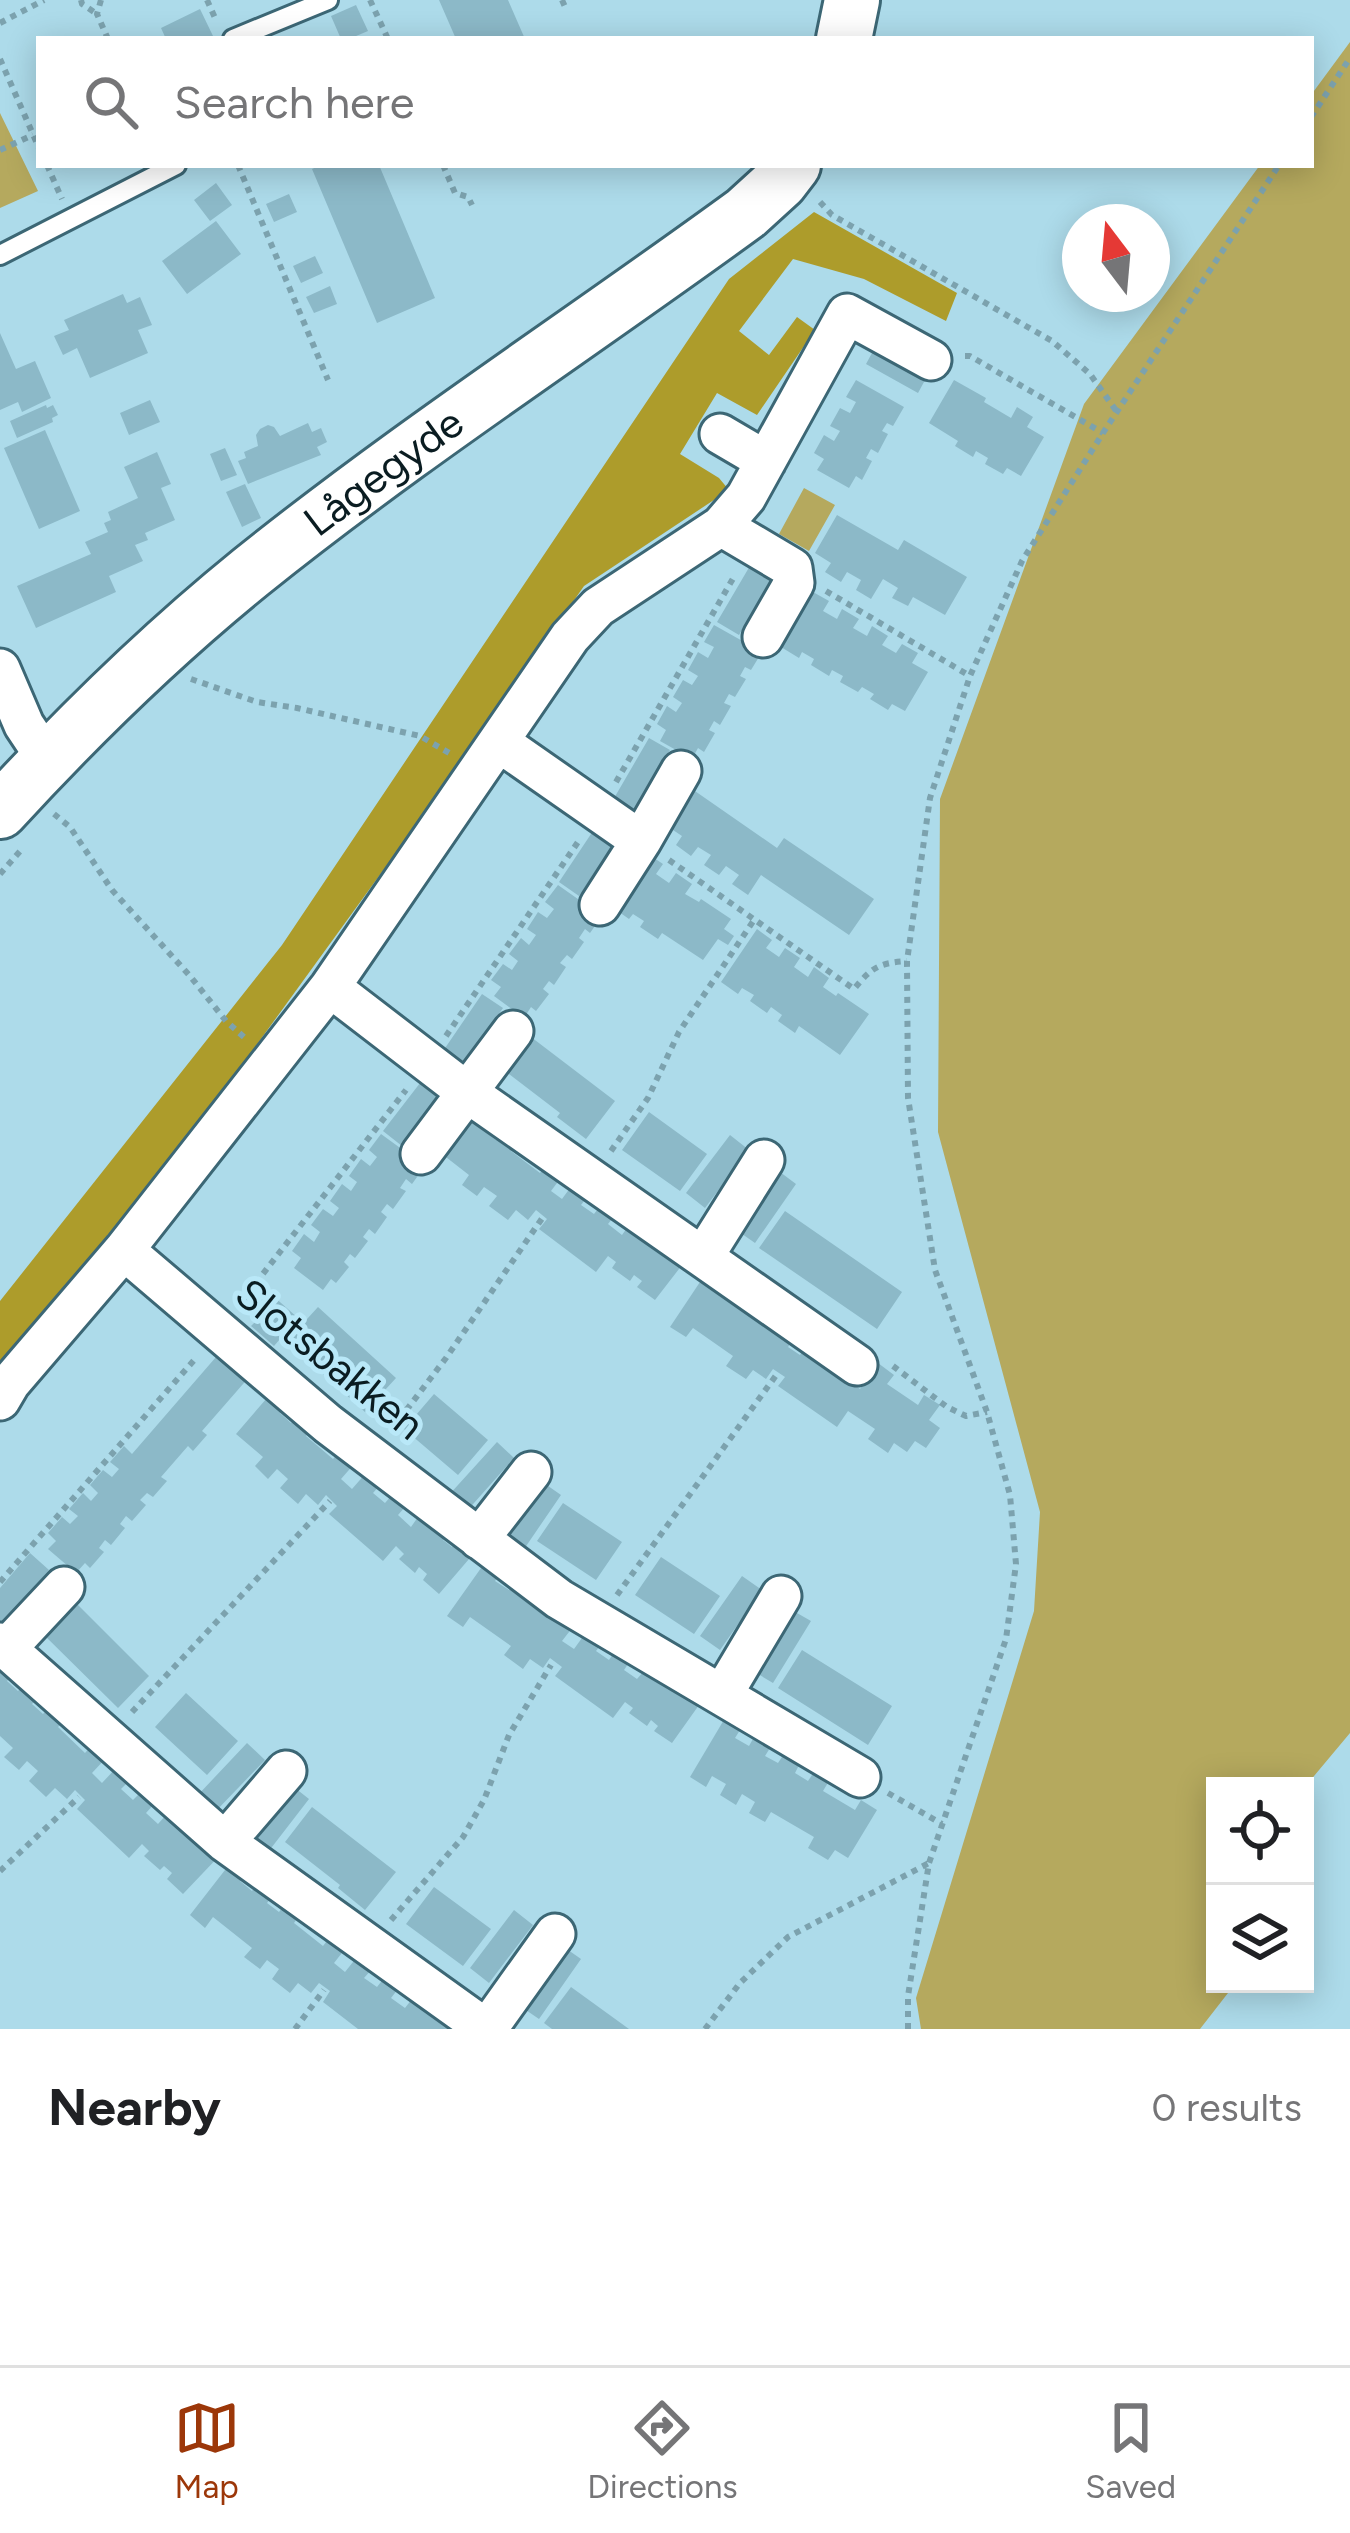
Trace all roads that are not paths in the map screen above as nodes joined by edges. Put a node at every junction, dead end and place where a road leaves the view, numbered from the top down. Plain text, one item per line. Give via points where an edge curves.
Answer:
1 (328, 0) edge
2 (852, 0) edge
3 (240, 36) edge
4 (845, 36) edge
5 (170, 168) edge
6 (802, 179) edge
7 (0, 255) edge
8 (931, 360) road end
9 (720, 434) dead end
10 (766, 461) junction
11 (737, 534) junction
12 (763, 637) dead end
13 (0, 669) edge
14 (489, 756) junction
15 (48, 760) junction
16 (681, 771) dead end
17 (33, 821) edge
18 (641, 841) junction
19 (600, 905) dead end
20 (330, 987) junction
21 (514, 1031) dead end
22 (468, 1093) junction
23 (421, 1154) dead end
24 (764, 1160) dead end
25 (124, 1250) junction
26 (703, 1257) junction
27 (857, 1364) road end
28 (0, 1400) edge
29 (530, 1472) dead end
30 (479, 1539) junction
31 (64, 1587) dead end
32 (782, 1597) dead end
33 (3, 1646) edge
34 (722, 1695) junction
35 (286, 1771) dead end
36 (860, 1777) road end
37 (225, 1842) junction
38 (555, 1934) dead end
39 (486, 2029) edge

1 - 3 lane
2 - 4 street
5 - 7 lane
6 - 15 street, Lågegyde via 780,182 268,559
8 - 10 street via 847,314
9 - 10 street
10 - 11 street
11 - 12 street via 792,568 794,583
11 - 14 street via 598,608
13 - 15 street
14 - 18 street
14 - 20 street
15 - 17 street, Lågegyde
16 - 18 street
18 - 19 street
20 - 22 street
20 - 25 street
21 - 22 street
22 - 23 street
22 - 26 street
24 - 26 street
25 - 28 street
25 - 30 street, Slotsbakken via 328,1424
26 - 27 street
29 - 30 street
30 - 34 street, Slotsbakken via 559,1599
31 - 33 street
32 - 34 street
33 - 37 street
34 - 36 street, Slotsbakken
35 - 37 street
37 - 39 street
38 - 39 street

